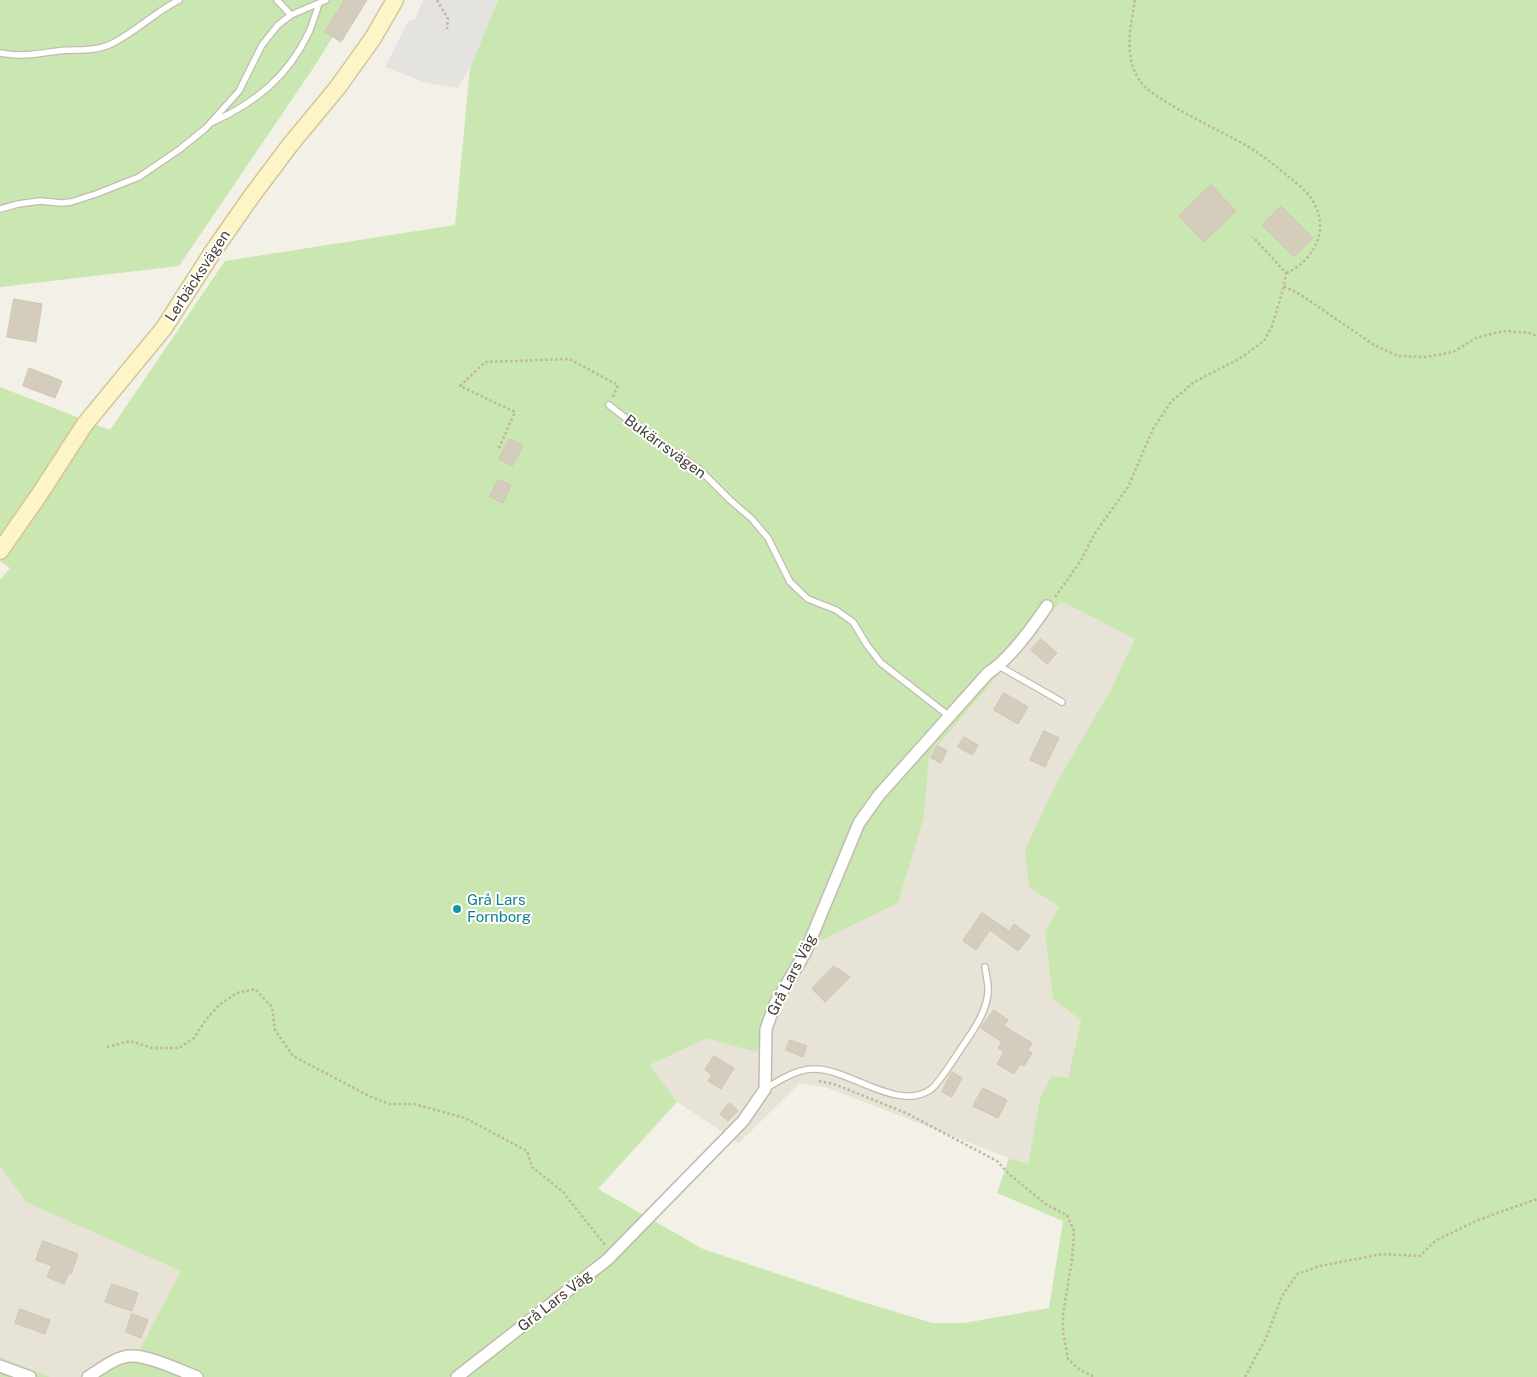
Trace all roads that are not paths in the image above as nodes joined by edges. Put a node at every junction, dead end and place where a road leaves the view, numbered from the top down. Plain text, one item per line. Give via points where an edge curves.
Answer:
1 (179, 0) edge
2 (278, 0) edge
3 (326, 0) edge
4 (395, 0) edge
5 (319, 3) junction
6 (291, 15) junction
7 (0, 53) edge
8 (209, 124) junction
9 (0, 209) edge
10 (609, 406) road end
11 (0, 551) edge
12 (1047, 606) road end
13 (999, 666) junction
14 (1062, 702) dead end
15 (949, 716) junction
16 (985, 967) dead end
17 (766, 1089) junction
18 (0, 1366) edge
19 (30, 1377) edge
20 (88, 1377) edge
21 (197, 1377) edge
22 (457, 1377) edge

1 - 7 lane via 102,48 26,56
2 - 6 lane
3 - 5 lane
4 - 11 street, Lerbäcksvägen via 338,87 251,197 164,328 85,424
5 - 6 lane
5 - 8 lane via 299,50 275,82 242,108
6 - 8 lane via 271,32 239,91
8 - 9 lane via 139,177 71,202 40,201
10 - 15 lane, Bukärrsvägen via 698,468 752,518 768,538 790,582 808,599 836,610 853,622 881,664
12 - 13 street, Grå Lars Väg
13 - 14 lane
13 - 15 street, Grå Lars Väg via 988,673
15 - 17 street, Grå Lars Väg via 879,795 859,823 805,953 775,1004 766,1029
16 - 17 lane via 988,992 984,1010 931,1090 916,1096 900,1095 826,1070 810,1069 790,1075
17 - 22 street, Grå Lars Väg via 743,1120 607,1260
18 - 19 street
20 - 21 street via 109,1363 129,1356 145,1358

